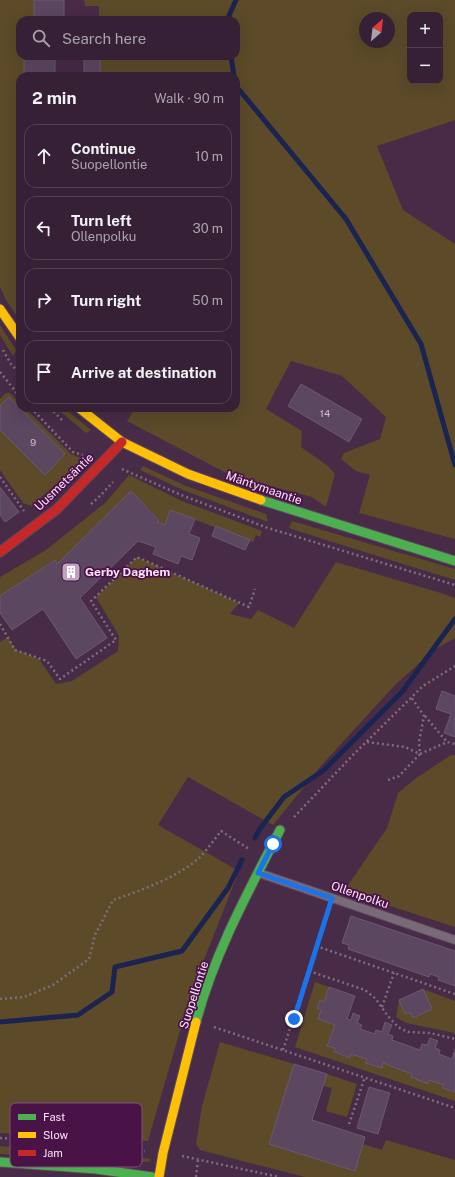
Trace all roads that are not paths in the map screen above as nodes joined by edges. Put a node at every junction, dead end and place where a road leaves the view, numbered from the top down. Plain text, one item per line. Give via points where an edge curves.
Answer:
1 (0, 309) edge
2 (16, 332) edge
3 (84, 412) edge
4 (122, 442) junction
5 (0, 552) edge
6 (455, 561) edge
7 (280, 830) road end
8 (258, 873) junction
9 (455, 940) edge
10 (0, 1162) edge
11 (10, 1163) edge
12 (69, 1167) edge
13 (152, 1177) edge
14 (159, 1177) edge

1 - 2 street
3 - 4 street, Mäntymaantie
4 - 5 street, Uusmetsäntie via 57,509
4 - 6 street, Mäntymaantie via 188,474 268,503
7 - 8 street, Suopellontie
8 - 9 lane, Ollenpolku
8 - 14 street, Suopellontie via 239,908 203,997
10 - 11 street
12 - 13 street

